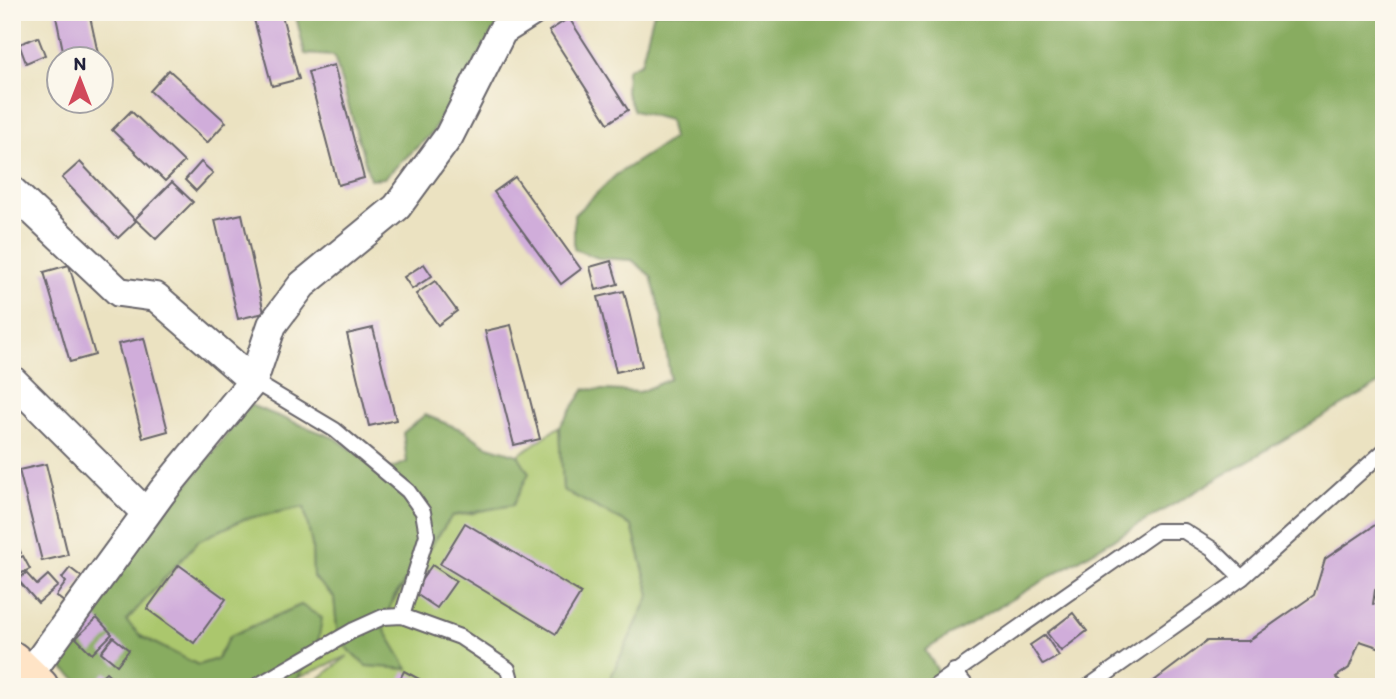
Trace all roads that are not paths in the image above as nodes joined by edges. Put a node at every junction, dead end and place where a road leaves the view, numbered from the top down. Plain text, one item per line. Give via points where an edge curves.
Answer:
1 (532, 12) edge
2 (12, 191) edge
3 (12, 380) edge
4 (253, 381) junction
5 (1384, 451) edge
6 (146, 513) junction
7 (1242, 578) junction
8 (402, 616) junction
9 (954, 671) junction
10 (27, 675) edge
11 (255, 687) edge
12 (513, 687) edge
13 (933, 687) edge
14 (967, 687) edge
15 (1088, 687) edge

1 - 4 street via 502,31 449,136 397,207 302,285 272,325
2 - 4 street via 119,292 156,297
3 - 6 street
4 - 6 street
4 - 8 lane via 335,430 408,491 423,512 427,535
5 - 7 lane
6 - 10 street
7 - 9 lane via 1184,531 1157,531
7 - 15 lane
8 - 11 lane via 383,617 352,631
8 - 12 lane via 460,637 508,669
9 - 13 lane
9 - 14 lane

